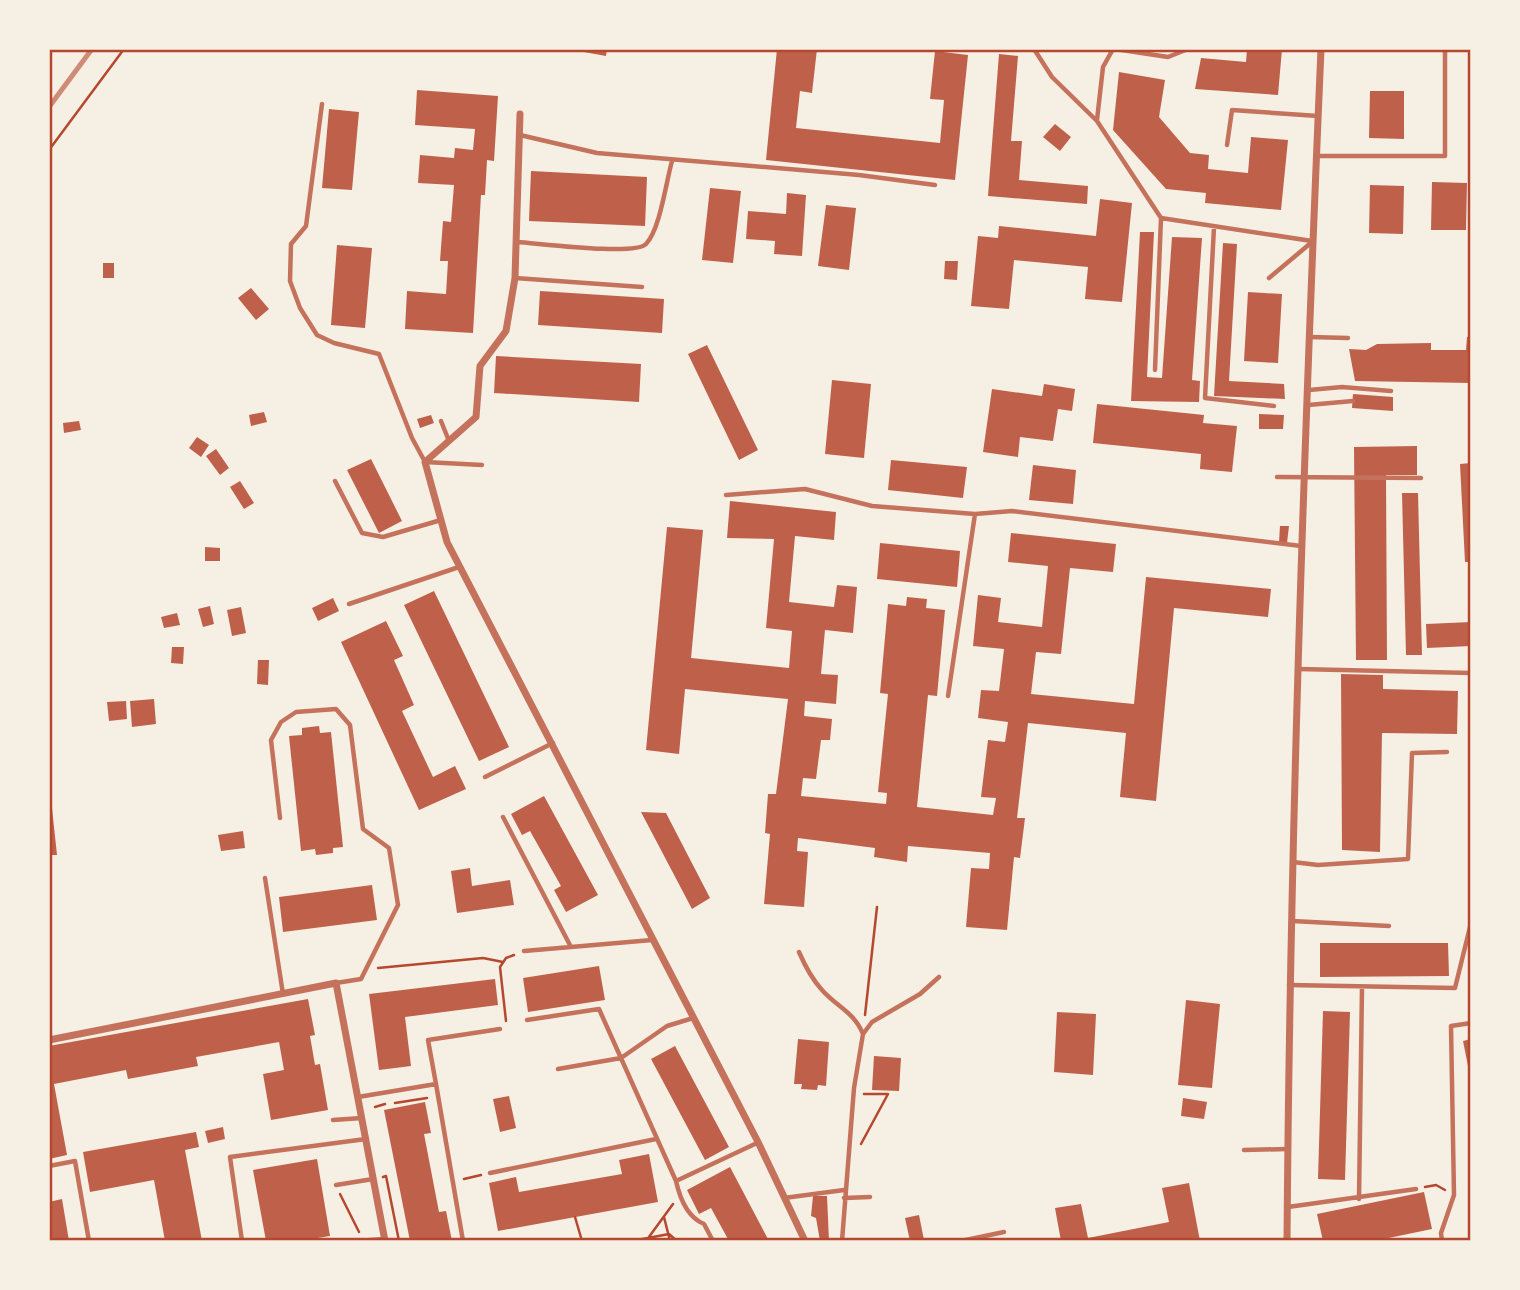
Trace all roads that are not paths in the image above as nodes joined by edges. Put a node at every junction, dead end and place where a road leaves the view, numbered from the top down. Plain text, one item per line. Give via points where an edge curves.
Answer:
1 (1034, 49) edge
2 (1114, 49) edge
3 (1188, 49) edge
4 (1321, 49) edge
5 (1445, 49) edge
6 (322, 104) dead end
7 (520, 114) dead end
8 (1318, 116) junction
9 (1097, 121) junction
10 (519, 135) junction
11 (1227, 145) dead end
12 (1317, 156) junction
13 (672, 161) junction
14 (935, 185) dead end
15 (1161, 218) junction
16 (1214, 227) junction
17 (516, 242) junction
18 (1312, 242) junction
19 (515, 278) junction
20 (1269, 278) dead end
21 (642, 286) dead end
22 (1310, 337) junction
23 (1348, 338) dead end
24 (1154, 370) dead end
25 (1309, 390) junction
26 (1391, 391) dead end
27 (1353, 401) dead end
28 (1308, 405) junction
29 (1274, 406) dead end
30 (441, 421) dead end
31 (450, 441) junction
32 (425, 462) junction
33 (482, 465) dead end
34 (1277, 477) dead end
35 (1305, 478) junction
36 (1421, 478) dead end
37 (335, 481) dead end
38 (726, 495) dead end
39 (975, 514) junction
40 (441, 520) junction
41 (1302, 546) junction
42 (460, 567) junction
43 (349, 604) dead end
44 (1297, 669) junction
45 (1471, 673) edge
46 (948, 696) dead end
47 (553, 743) junction
48 (1447, 752) dead end
49 (485, 778) dead end
50 (503, 817) dead end
51 (280, 818) dead end
52 (1292, 862) junction
53 (265, 878) dead end
54 (1290, 921) junction
55 (1471, 923) edge
56 (1389, 926) dead end
57 (653, 940) junction
58 (571, 947) junction
59 (524, 951) road end
60 (799, 952) dead end
61 (939, 977) dead end
62 (337, 983) junction
63 (1288, 985) junction
64 (1362, 987) junction
65 (283, 994) junction
66 (694, 1017) junction
67 (527, 1020) dead end
68 (1471, 1023) edge
69 (500, 1029) road end
70 (863, 1034) junction
71 (49, 1040) edge
72 (621, 1058) junction
73 (558, 1069) dead end
74 (436, 1084) junction
75 (358, 1097) junction
76 (362, 1118) junction
77 (333, 1120) dead end
78 (366, 1139) junction
79 (656, 1139) junction
80 (758, 1142) junction
81 (1287, 1149) junction
82 (1244, 1150) dead end
83 (49, 1166) edge
84 (490, 1173) road end
85 (373, 1179) junction
86 (676, 1181) junction
87 (335, 1185) road end
88 (1416, 1189) road end
89 (844, 1190) junction
90 (870, 1197) dead end
91 (783, 1198) junction
92 (844, 1198) junction
93 (1359, 1199) junction
94 (1287, 1207) junction
95 (1004, 1232) dead end
96 (384, 1240) edge
97 (89, 1241) edge
98 (242, 1241) edge
99 (361, 1241) edge
100 (463, 1241) edge
101 (713, 1241) edge
102 (805, 1241) edge
103 (842, 1241) edge
104 (961, 1241) edge
105 (1287, 1241) edge
106 (1443, 1241) edge

1 - 9 lane via 1052,77
2 - 3 lane via 1168,57
2 - 9 lane via 1103,67
4 - 8 street
5 - 12 lane via 1445,156
6 - 32 lane via 306,226 291,244 290,281 317,335 334,344 379,354
7 - 10 street
8 - 11 lane via 1232,110
8 - 12 street
9 - 15 lane
10 - 13 lane via 597,153
10 - 17 street
12 - 18 street
13 - 14 lane
13 - 17 lane via 653,233 645,246
15 - 16 lane
15 - 24 lane
16 - 18 lane
16 - 29 lane via 1205,398
17 - 19 street
18 - 20 lane
18 - 22 street
19 - 21 lane
19 - 31 street via 506,331 480,366 477,417
22 - 23 lane
22 - 25 street
25 - 26 lane
25 - 28 street
27 - 28 lane
28 - 35 street
30 - 31 lane
31 - 32 street
32 - 33 lane
32 - 40 street
34 - 35 lane
35 - 36 lane
35 - 41 street
37 - 40 lane via 362,533 383,537
38 - 39 lane via 805,489 872,506
39 - 41 lane via 1013,511
39 - 46 lane
40 - 42 street
41 - 44 street
42 - 43 lane
42 - 47 street
44 - 45 lane
44 - 52 street
47 - 49 lane
47 - 57 street
48 - 52 lane via 1412,753 1408,859 1318,865
50 - 58 lane
51 - 62 lane via 271,740 281,722 296,712 335,709 350,725 363,829 389,848 398,905 362,979
52 - 54 street
53 - 65 lane
54 - 56 lane
54 - 63 street
55 - 64 lane via 1455,988
57 - 58 lane
57 - 66 street
58 - 59 lane
60 - 70 lane via 807,971 857,1019
61 - 70 lane via 920,994 872,1022
62 - 65 street
62 - 75 street
63 - 64 lane
63 - 81 street
64 - 93 lane
65 - 71 street
66 - 72 lane via 667,1026
66 - 80 street
67 - 72 lane via 598,1009
68 - 106 lane via 1451,1026 1454,1195 1441,1233
69 - 74 lane via 428,1040
70 - 89 lane
72 - 73 lane
72 - 79 lane
74 - 75 lane
74 - 100 lane
75 - 76 street
76 - 77 lane
76 - 78 street
78 - 85 street
78 - 98 lane via 229,1157
79 - 84 lane
79 - 86 lane
80 - 86 lane
80 - 91 street
81 - 82 lane
81 - 94 street
83 - 97 lane via 75,1161
85 - 87 lane
85 - 96 street
86 - 101 lane via 693,1220 704,1224
88 - 93 lane
89 - 91 lane
89 - 92 lane
90 - 92 lane
91 - 102 street
92 - 103 lane
93 - 94 lane
94 - 105 street
95 - 104 lane
96 - 99 lane

